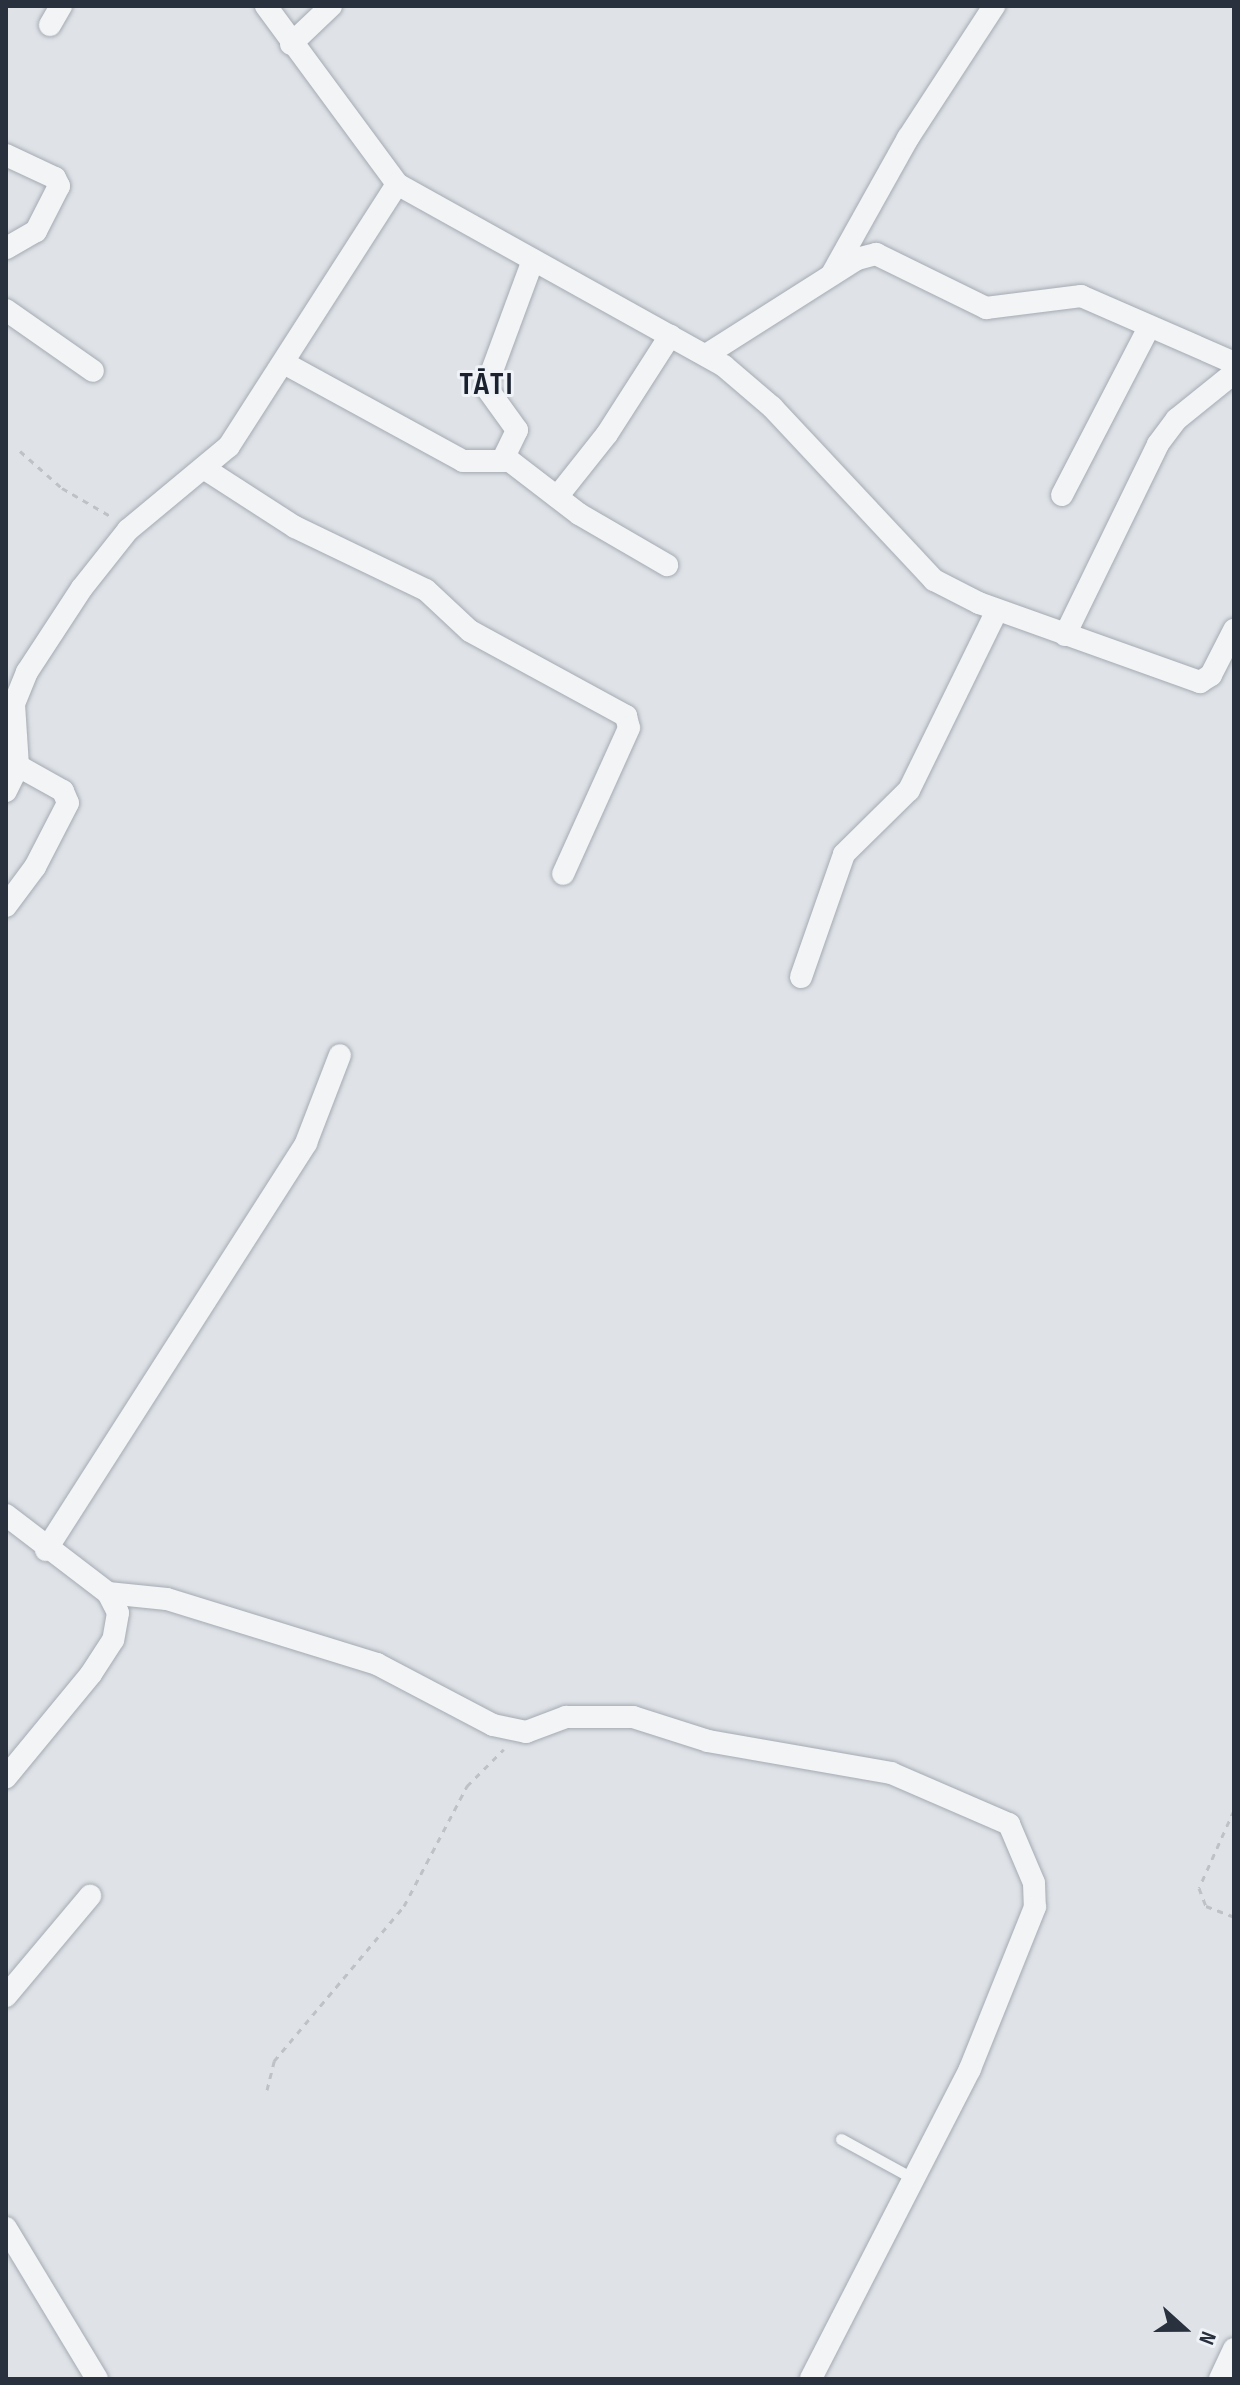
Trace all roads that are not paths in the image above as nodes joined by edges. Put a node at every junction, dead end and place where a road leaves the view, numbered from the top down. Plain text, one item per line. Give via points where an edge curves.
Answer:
1 (266, 6) edge
2 (331, 6) edge
3 (994, 6) edge
4 (291, 44) junction
5 (6, 155) edge
6 (397, 184) junction
7 (6, 248) edge
8 (533, 260) junction
9 (832, 275) junction
10 (6, 310) edge
11 (1149, 327) junction
12 (670, 336) junction
13 (706, 355) junction
14 (284, 363) junction
15 (1234, 363) edge
16 (93, 371) dead end
17 (1234, 373) edge
18 (503, 459) junction
19 (205, 469) junction
20 (1062, 495) dead end
21 (557, 497) junction
22 (667, 565) dead end
23 (997, 610) junction
24 (1234, 630) edge
25 (1065, 635) junction
26 (13, 683) edge
27 (18, 766) junction
28 (6, 791) edge
29 (563, 874) dead end
30 (6, 906) edge
31 (801, 977) dead end
32 (340, 1055) dead end
33 (6, 1515) edge
34 (46, 1550) junction
35 (108, 1593) junction
36 (6, 1777) edge
37 (90, 1896) dead end
38 (6, 1996) edge
39 (841, 2139) dead end
40 (914, 2180) junction
41 (6, 2228) edge
42 (1234, 2349) edge
43 (97, 2379) edge
44 (811, 2379) edge
45 (1220, 2379) edge

1 - 4 street
2 - 4 street
3 - 9 street via 890,167
4 - 6 street
5 - 7 street via 55,178 59,186 36,231
6 - 8 street
6 - 14 street
8 - 12 street
8 - 18 street via 486,387 517,430
9 - 11 street via 876,254 986,308 1012,309 1070,295
9 - 13 street
10 - 16 street
11 - 15 street
11 - 20 street
12 - 13 street
12 - 21 street via 607,434
13 - 23 street via 772,407 912,562 953,592
14 - 18 street via 463,461
14 - 19 street via 229,446
17 - 25 street via 1177,419 1158,444
18 - 21 street
19 - 26 street via 128,530
19 - 29 street via 287,523 426,590 470,631 626,716 629,728
21 - 22 street
23 - 25 street
23 - 31 street via 909,790 844,854
24 - 25 street via 1211,675 1200,682
26 - 27 street
27 - 28 street
27 - 30 street via 63,791 68,803 29,878
32 - 34 street via 306,1143
33 - 34 street
34 - 35 street
35 - 36 street via 118,1613 113,1640
35 - 40 street via 167,1599 387,1668 474,1718 526,1732 566,1717 633,1717 708,1741 891,1773 1009,1824 1034,1883 1035,1907 986,2034
37 - 38 street
39 - 40 lane
40 - 44 street
41 - 43 street
42 - 45 street

